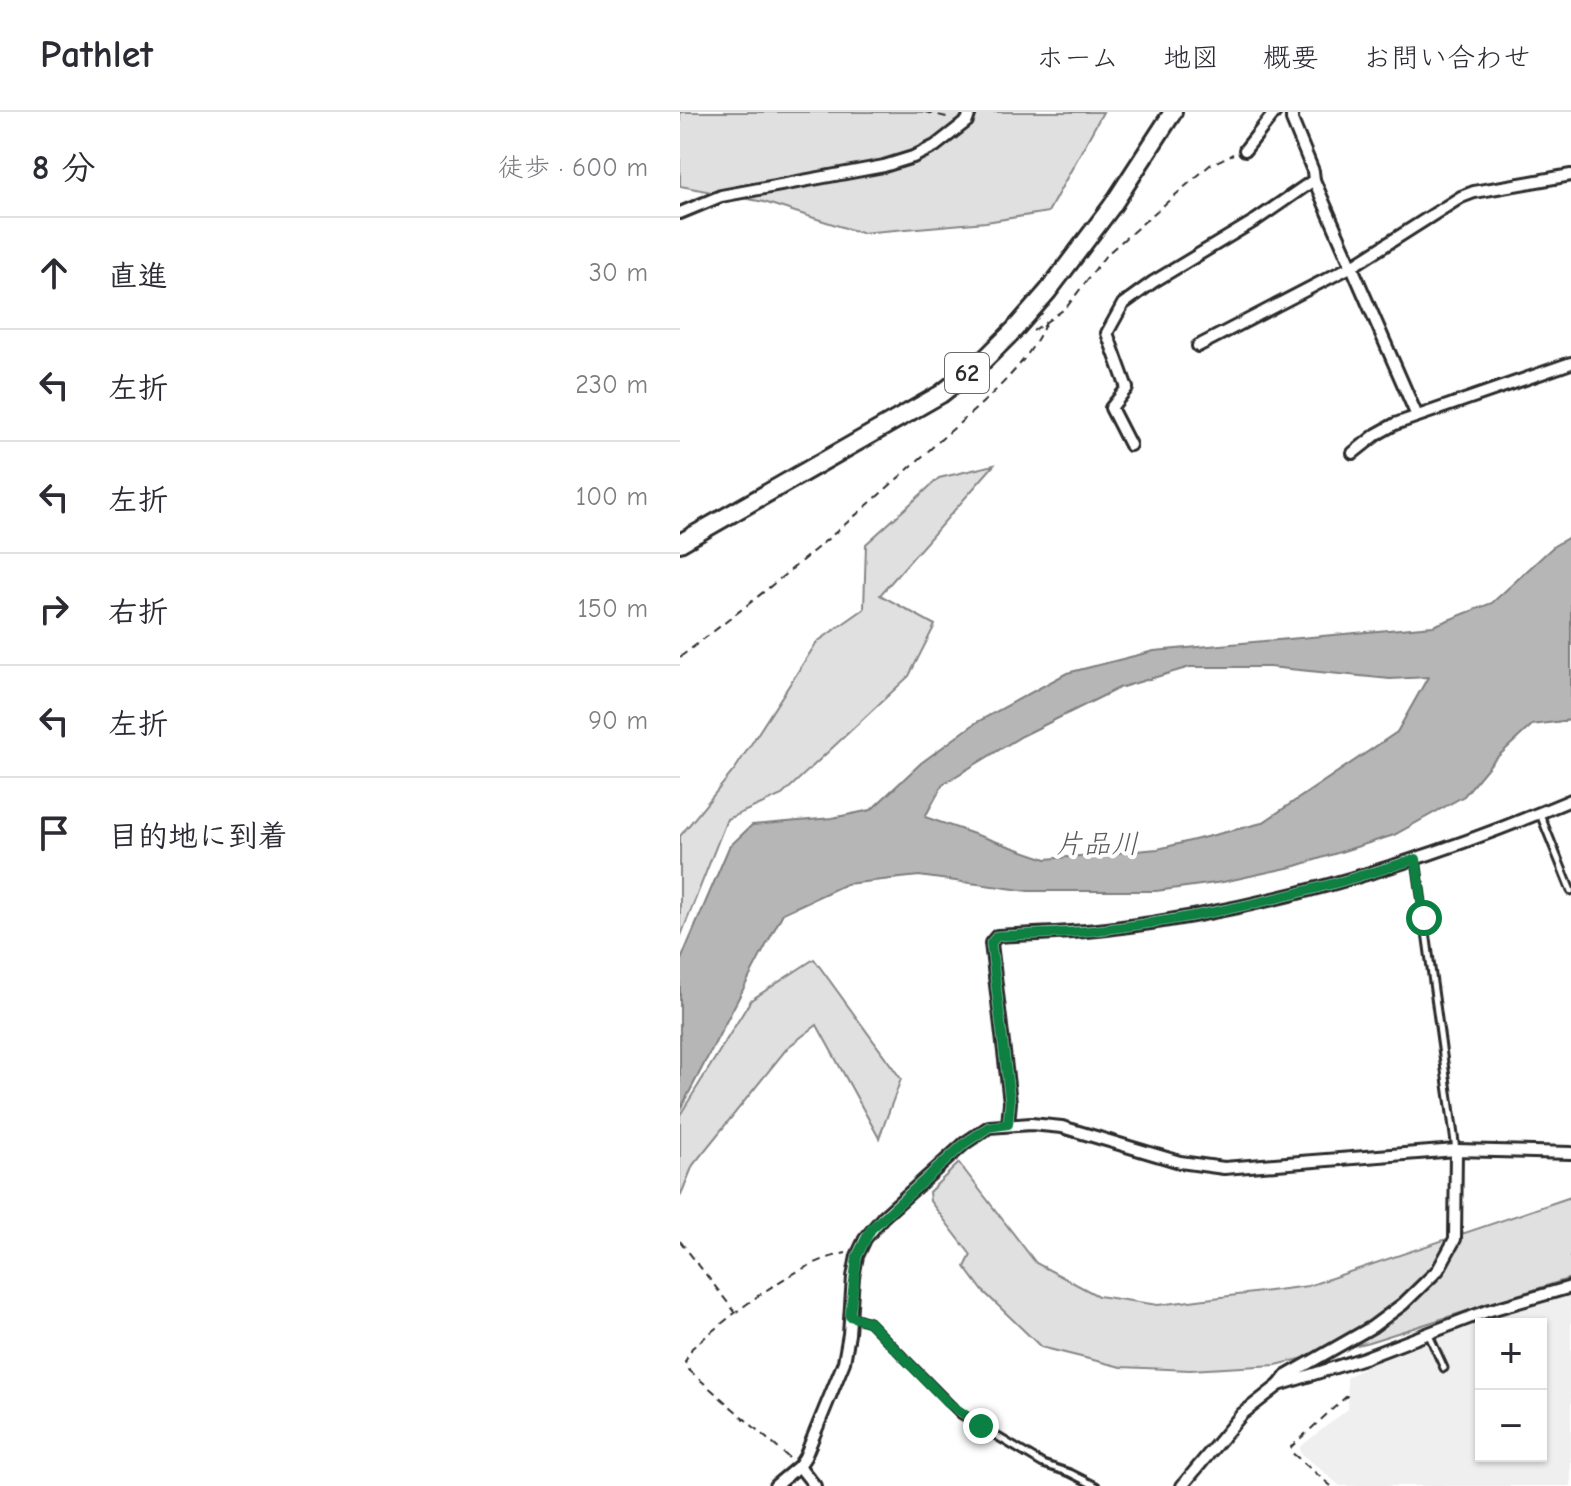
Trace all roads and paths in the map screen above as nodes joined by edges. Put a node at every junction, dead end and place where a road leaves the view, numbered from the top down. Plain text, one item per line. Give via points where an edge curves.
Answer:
1 (925, 112) edge
2 (1173, 112) edge
3 (1275, 112) edge
4 (1292, 112) edge
5 (969, 116) edge
6 (1245, 150) joint
7 (1571, 175) edge
8 (1314, 180) junction
9 (680, 213) edge
10 (1354, 265) junction
11 (1046, 322) junction
12 (1006, 339) junction
13 (1198, 346) dead end
14 (1571, 363) edge
15 (1417, 416) junction
16 (1130, 445) dead end
17 (1353, 453) dead end
18 (680, 543) edge
19 (680, 657) edge
20 (1571, 800) edge
21 (1539, 813) junction
22 (1416, 859) junction
23 (1571, 891) edge
24 (1008, 1124) junction
25 (1456, 1150) junction
26 (1571, 1153) edge
27 (680, 1241) edge
28 (857, 1256) junction
29 (1571, 1287) edge
30 (736, 1313) junction
31 (850, 1316) junction
32 (1428, 1332) junction
33 (680, 1360) edge
34 (685, 1362) junction
35 (1444, 1368) dead end
36 (1279, 1385) junction
37 (1348, 1395) dead end
38 (799, 1466) junction
39 (775, 1486) edge
40 (815, 1486) edge
41 (1096, 1486) edge
42 (1182, 1486) edge
43 (1331, 1486) edge

1 - 5 path
2 - 12 main road, 62 via 1112,206
3 - 6 street
4 - 8 street
5 - 9 street via 935,146 913,157 721,196
6 - 11 path via 1210,165 1184,187 1106,255 1066,308
7 - 10 street via 1461,197
8 - 10 street
8 - 16 street via 1123,304 1107,333 1127,388 1111,408
10 - 13 street
10 - 15 street
11 - 12 path via 1016,340
11 - 19 path via 1019,365 965,418 865,508
12 - 18 main road, 62 via 941,394
14 - 15 street
15 - 17 street via 1377,434
20 - 21 street
21 - 22 street
21 - 23 lane
22 - 24 street via 1316,889 1191,914 1106,929 997,936 991,943 1010,1102
22 - 25 lane
24 - 25 street via 1062,1127 1180,1162 1224,1168
24 - 28 street via 989,1127 965,1143 883,1217
25 - 26 street
25 - 36 street via 1455,1239 1438,1270 1372,1327
27 - 30 path
28 - 30 path via 836,1255 780,1281
28 - 31 street
29 - 32 street
30 - 34 path via 692,1348
31 - 38 street via 844,1362
31 - 41 lane via 869,1322 960,1414 1043,1464
32 - 35 lane
32 - 36 street
33 - 34 path
34 - 38 path
36 - 42 street via 1242,1414
37 - 43 path via 1291,1447
38 - 39 street
38 - 40 street

